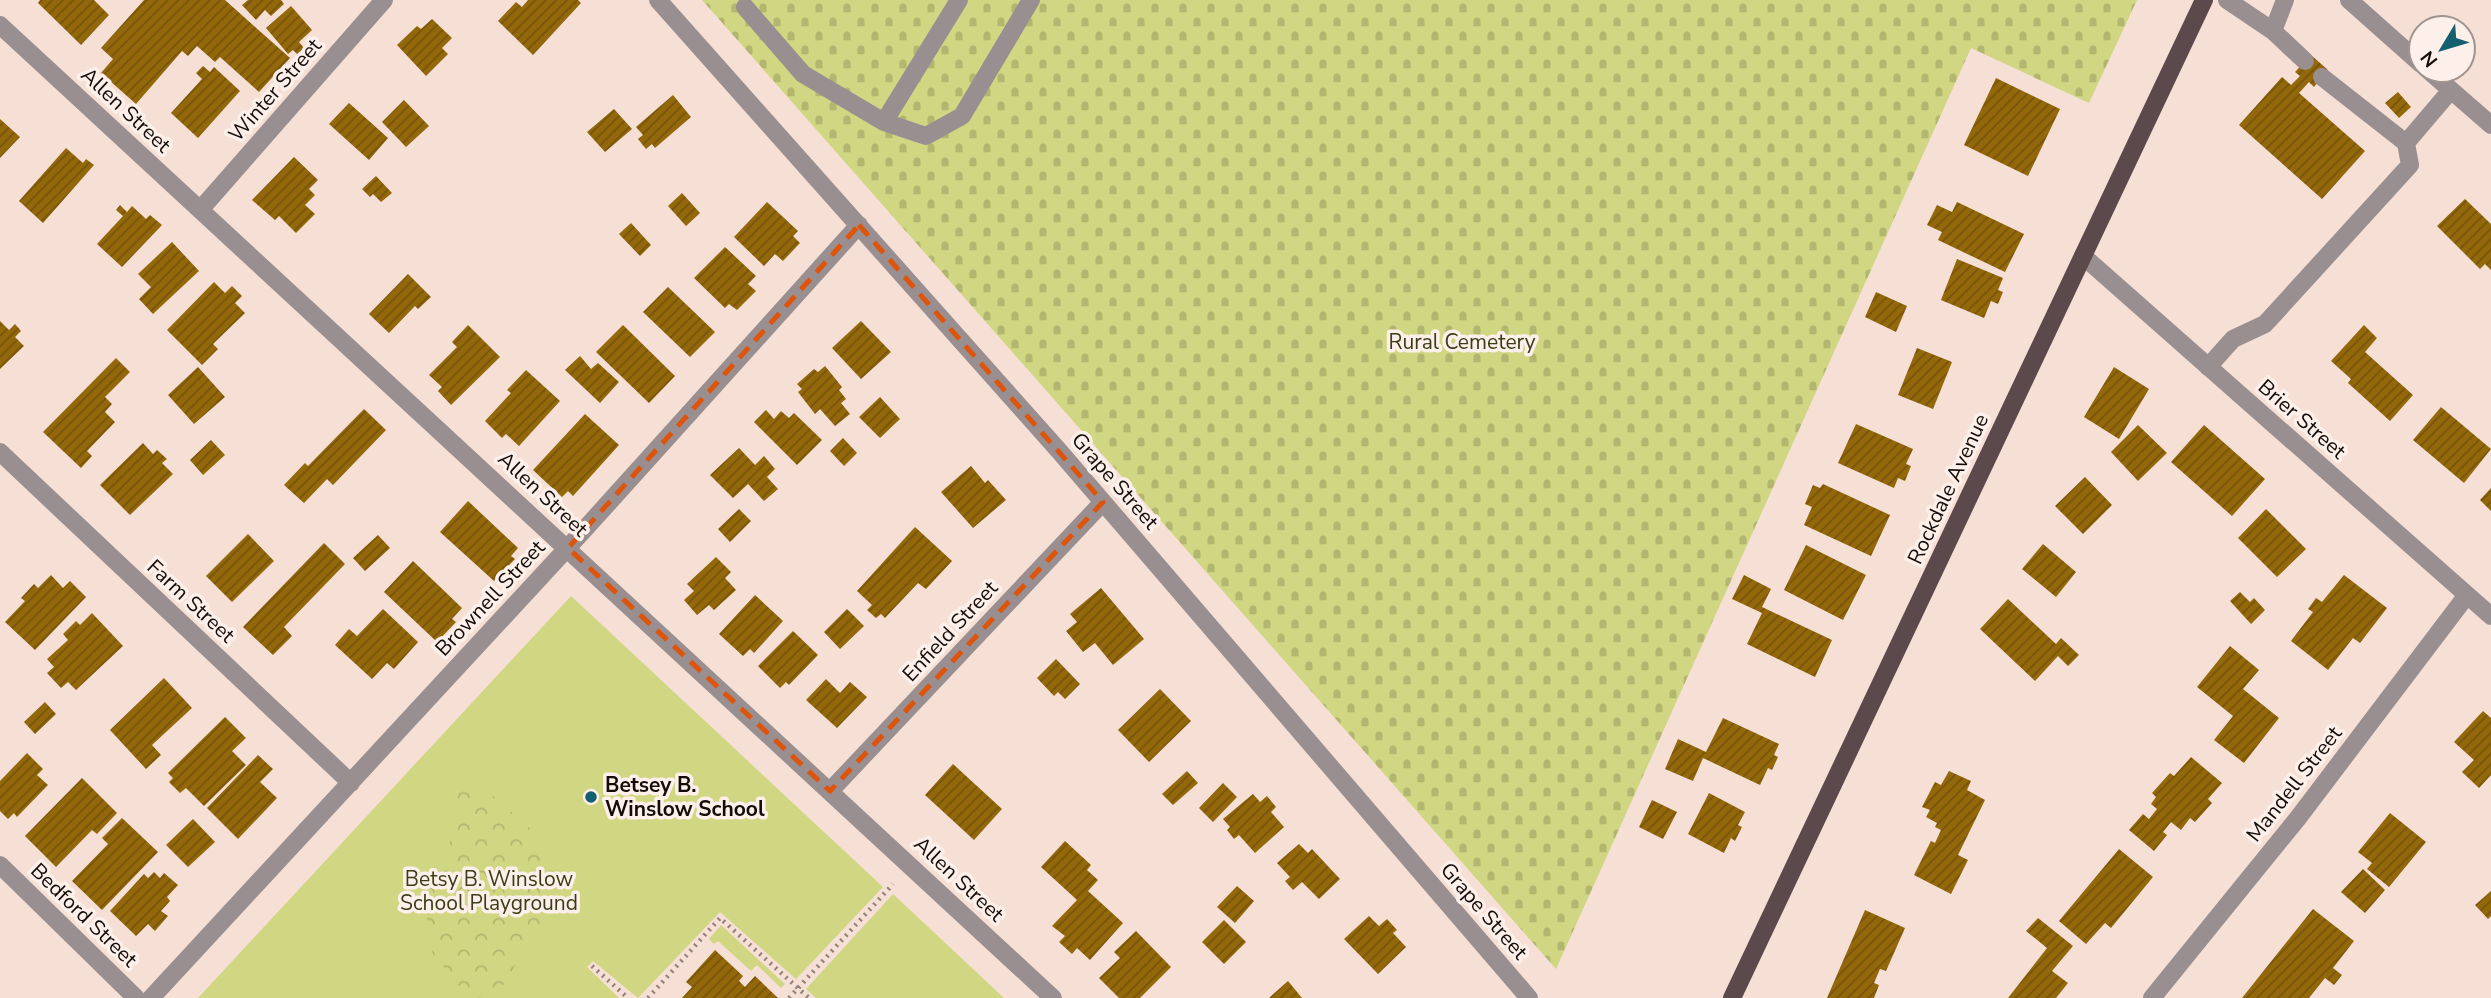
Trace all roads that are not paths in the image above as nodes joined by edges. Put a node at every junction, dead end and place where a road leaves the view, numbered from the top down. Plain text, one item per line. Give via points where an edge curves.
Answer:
1 (384, 0) edge
2 (659, 0) edge
3 (959, 0) edge
4 (1031, 0) edge
5 (2204, 0) edge
6 (2227, 0) edge
7 (2285, 0) edge
8 (2348, 0) edge
9 (744, 2) edge
10 (0, 25) edge
11 (2273, 31) junction
12 (2407, 52) edge
13 (2305, 61) dead end
14 (2322, 77) dead end
15 (2444, 84) edge
16 (2451, 90) junction
17 (884, 122) junction
18 (2491, 125) edge
19 (2406, 143) junction
20 (200, 210) junction
21 (859, 225) junction
22 (2083, 256) junction
23 (2208, 367) junction
24 (0, 452) edge
25 (1103, 502) junction
26 (568, 548) junction
27 (2467, 595) junction
28 (2491, 616) edge
29 (351, 783) junction
30 (830, 791) junction
31 (0, 865) edge
32 (136, 998) edge
33 (151, 998) edge
34 (1053, 998) edge
35 (1529, 998) edge
36 (1732, 998) edge
37 (2152, 998) edge

1 - 20 street, Winter Street
2 - 21 street, Grape Street
3 - 17 street
4 - 17 street via 962,116 926,136
5 - 22 main road, Rockdale Avenue
6 - 11 street
7 - 11 street
8 - 12 street
9 - 17 street via 803,74
10 - 20 street, Allen Street
11 - 13 street
14 - 19 street
15 - 16 street
16 - 18 street
16 - 19 street
19 - 23 street via 2410,165 2265,324 2233,339
20 - 26 street, Allen Street
21 - 25 street, Grape Street
21 - 26 street, Brownell Street
22 - 23 street, Brier Street
22 - 36 main road, Rockdale Avenue
23 - 27 street, Brier Street
24 - 29 street, Farm Street
25 - 30 street, Enfield Street
25 - 35 street, Grape Street
26 - 29 street, Brownell Street
26 - 30 street, Allen Street
27 - 28 street, Brier Street
27 - 37 street, Mandell Street via 2298,818
29 - 33 street, Brownell Street
30 - 34 street, Allen Street
31 - 32 street, Bedford Street

